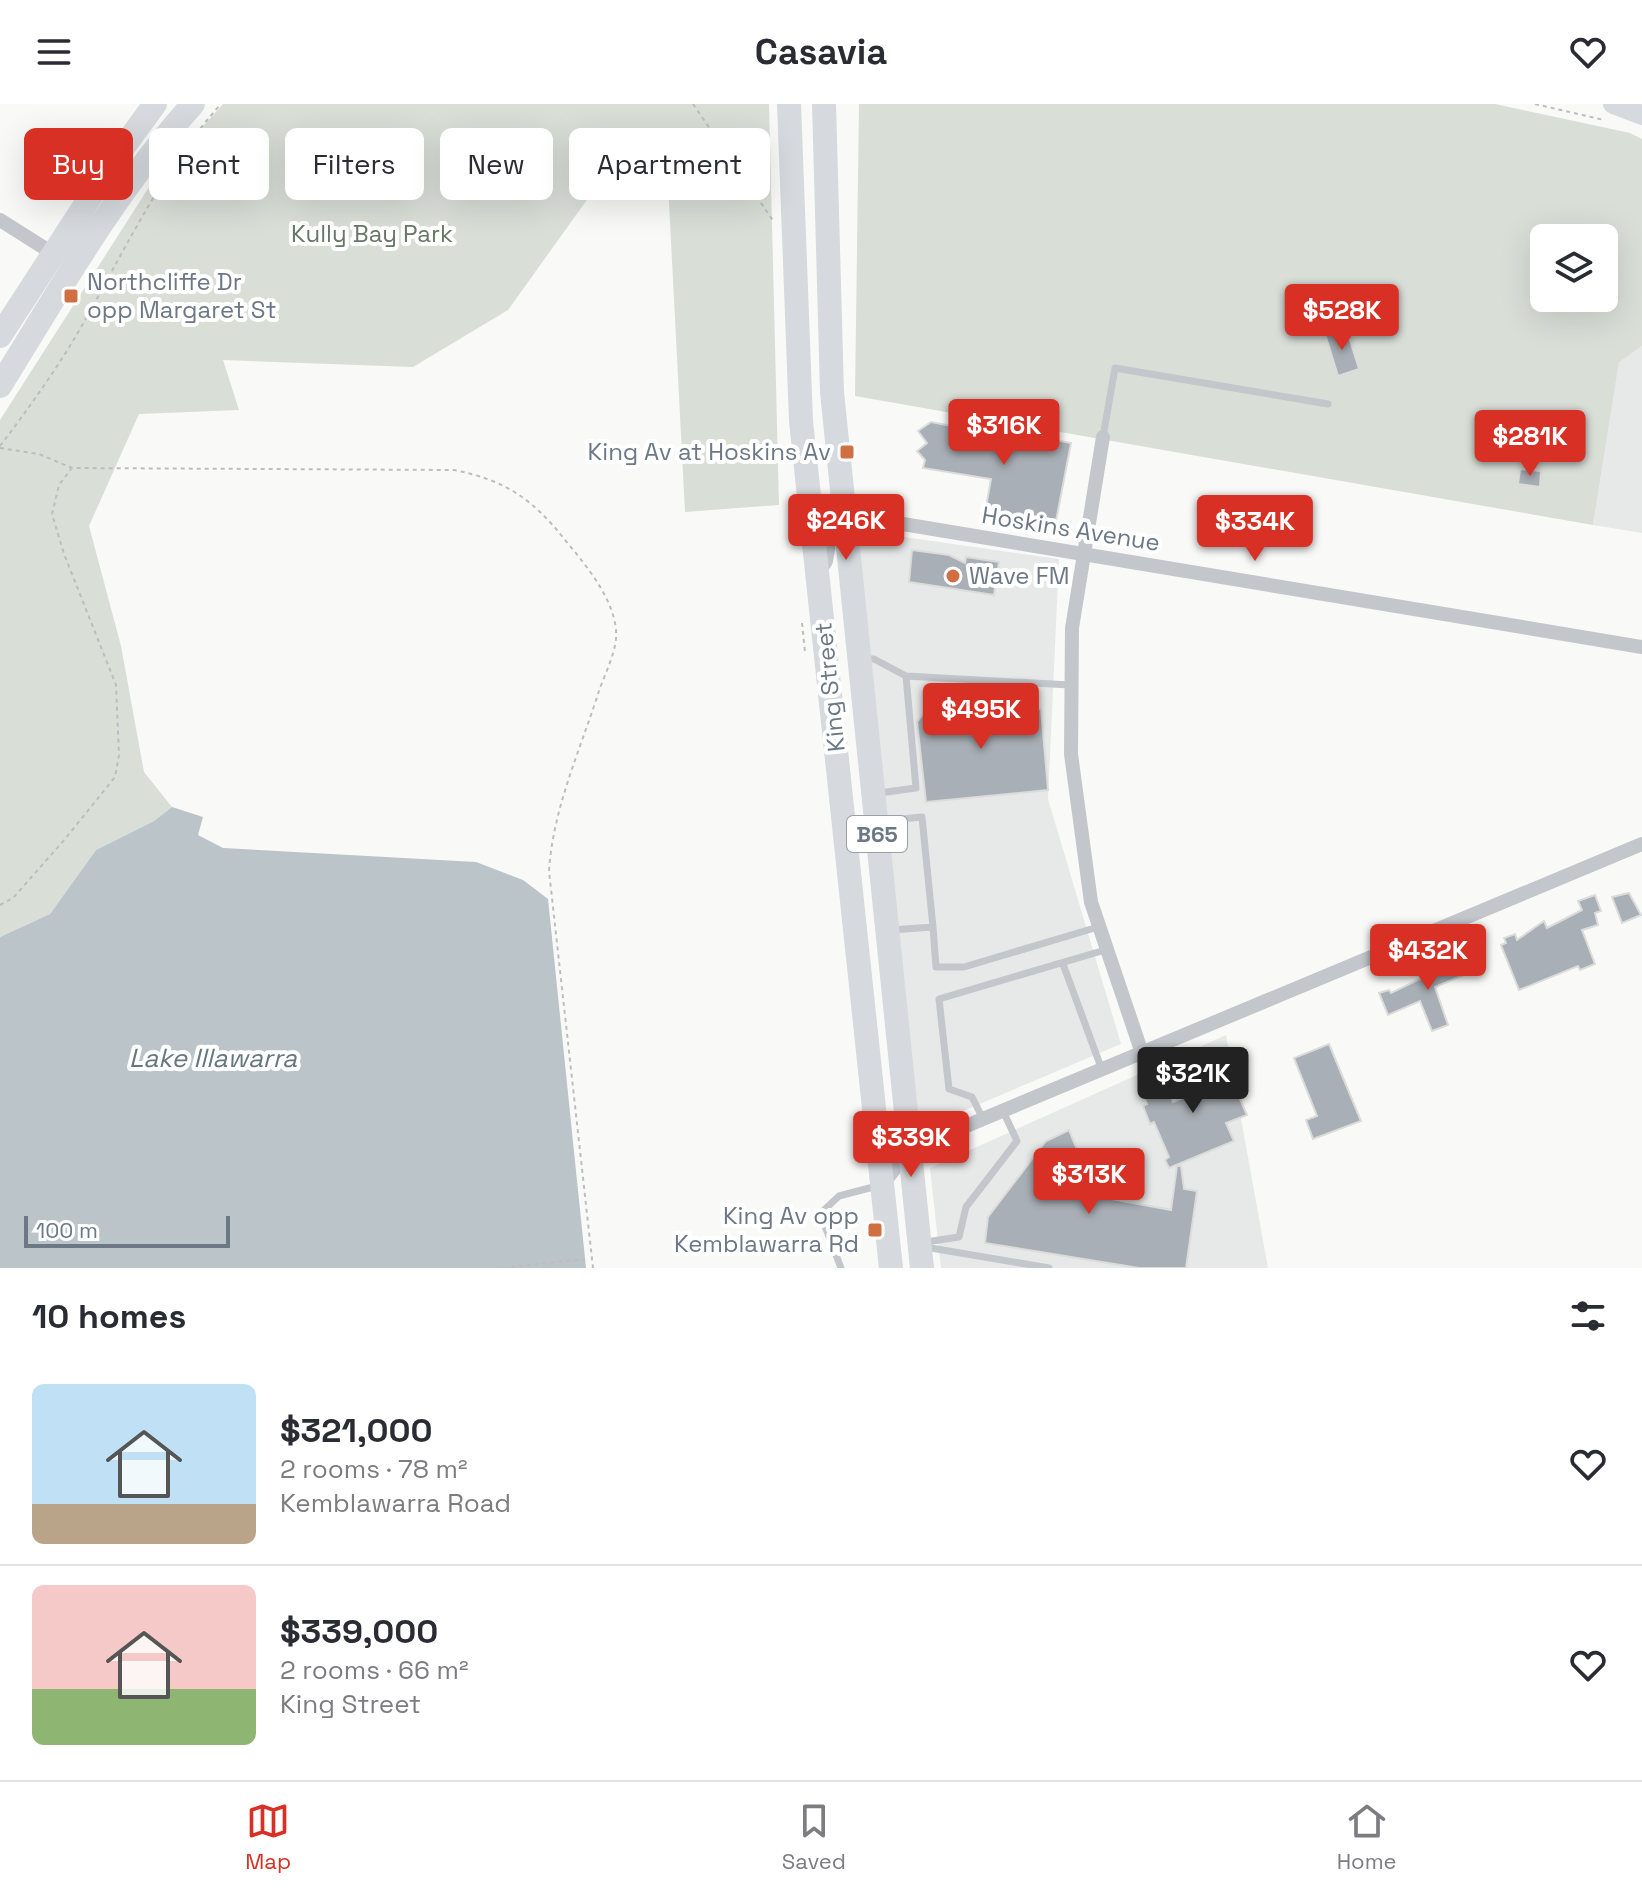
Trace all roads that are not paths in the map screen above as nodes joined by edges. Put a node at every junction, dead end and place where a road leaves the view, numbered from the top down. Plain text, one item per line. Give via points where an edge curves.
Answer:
1 (155, 104) edge
2 (193, 104) edge
3 (789, 104) edge
4 (824, 104) edge
5 (1632, 104) edge
6 (1642, 112) edge
7 (1614, 113) edge
8 (0, 220) edge
9 (64, 260) junction
10 (0, 336) edge
11 (0, 386) edge
12 (1328, 404) dead end
13 (1103, 437) joint
14 (845, 517) junction
15 (1083, 553) junction
16 (818, 574) junction
17 (1642, 647) edge
18 (859, 659) junction
19 (906, 676) junction
20 (1070, 685) junction
21 (873, 794) junction
22 (876, 822) junction
23 (1642, 844) edge
24 (933, 927) junction
25 (1098, 927) junction
26 (887, 930) junction
27 (1105, 950) junction
28 (1063, 964) junction
29 (1142, 1053) junction
30 (1102, 1070) junction
31 (1003, 1111) junction
32 (983, 1119) junction
33 (910, 1150) junction
34 (882, 1185) junction
35 (921, 1257) edge
36 (841, 1268) edge
37 (891, 1268) edge
38 (1049, 1268) edge

1 - 9 main road
2 - 9 main road
3 - 16 main road, King Street / B65 via 798,381
4 - 14 main road, King Street / B65 via 830,361
5 - 6 main road
6 - 7 main road
8 - 9 street
9 - 10 main road
9 - 11 main road
12 - 13 lane via 1115,368
13 - 15 street
14 - 15 street, Hoskins Avenue
14 - 16 street via 828,532 829,551
14 - 18 main road, King Street / B65
15 - 17 street, Hoskins Avenue
15 - 20 street
16 - 34 main road, King Street / B65
18 - 19 lane via 874,659
18 - 21 main road, King Street / B65
19 - 20 lane
19 - 21 lane via 916,788
20 - 25 street via 1074,798
21 - 22 main road, King Street / B65
22 - 24 lane via 922,817
22 - 26 main road, King Street / B65
23 - 29 street
24 - 25 lane via 936,967 964,967
24 - 26 lane
25 - 27 street
26 - 33 main road, King Street / B65
27 - 28 lane
27 - 29 street
28 - 30 lane
28 - 32 lane via 939,999 949,1089 972,1097
29 - 30 street
30 - 31 street
31 - 32 street
31 - 35 lane via 1017,1141 966,1207 959,1237 932,1238
32 - 33 street
33 - 34 street
33 - 35 main road, King Street / B65
34 - 36 lane via 839,1196 823,1211
34 - 37 main road, King Street / B65
35 - 38 lane

